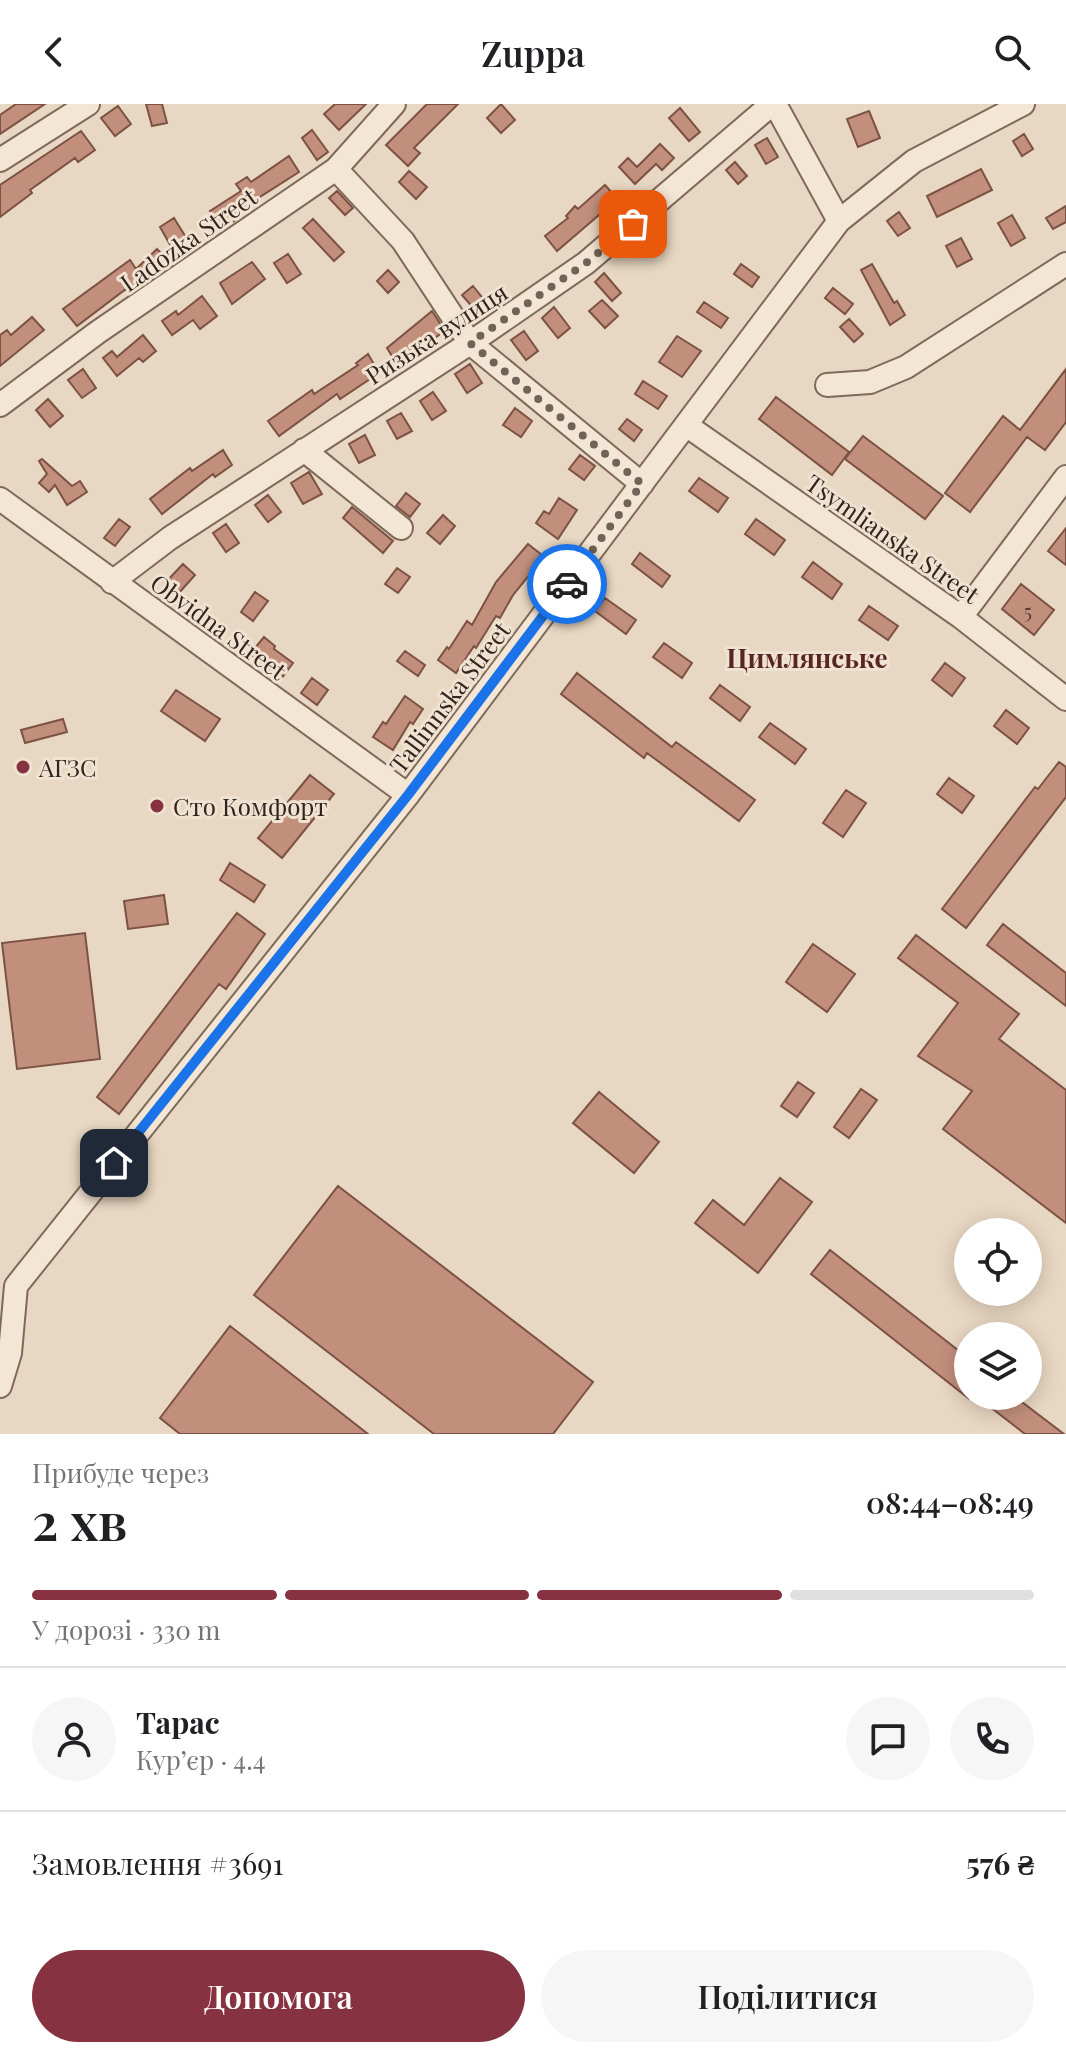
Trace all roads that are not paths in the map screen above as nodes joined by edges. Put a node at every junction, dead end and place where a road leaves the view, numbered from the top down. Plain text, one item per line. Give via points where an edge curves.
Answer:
1 (88, 104) edge
2 (394, 104) edge
3 (773, 104) edge
4 (1023, 104) edge
5 (0, 160) edge
6 (336, 169) junction
7 (839, 221) junction
8 (1066, 264) edge
9 (470, 343) junction
10 (827, 385) dead end
11 (0, 405) edge
12 (686, 425) junction
13 (304, 450) junction
14 (1066, 477) edge
15 (642, 484) junction
16 (0, 499) edge
17 (401, 528) dead end
18 (112, 582) junction
19 (961, 617) junction
20 (1066, 699) edge
21 (408, 795) junction
22 (0, 1386) edge

1 - 5 street
2 - 6 street, Ladozka Street
3 - 7 street
3 - 9 street, Ризька вулиця via 586,263
4 - 7 street, Tallinnska Street via 914,161
6 - 9 street via 403,241
6 - 11 street, Ladozka Street
7 - 12 street, Tallinnska Street
8 - 10 street via 906,367 870,382
9 - 13 street, Ризька вулиця
9 - 15 street
12 - 15 street, Tallinnska Street
12 - 19 street, Tsymlianska Street
13 - 17 street
13 - 18 street, Ризька вулиця
14 - 19 street
15 - 21 street, Tallinnska Street
16 - 18 street, Obvidna Street
18 - 21 street, Obvidna Street
19 - 20 street, Tsymlianska Street
21 - 22 street, Tallinnska Street via 16,1286 10,1353

